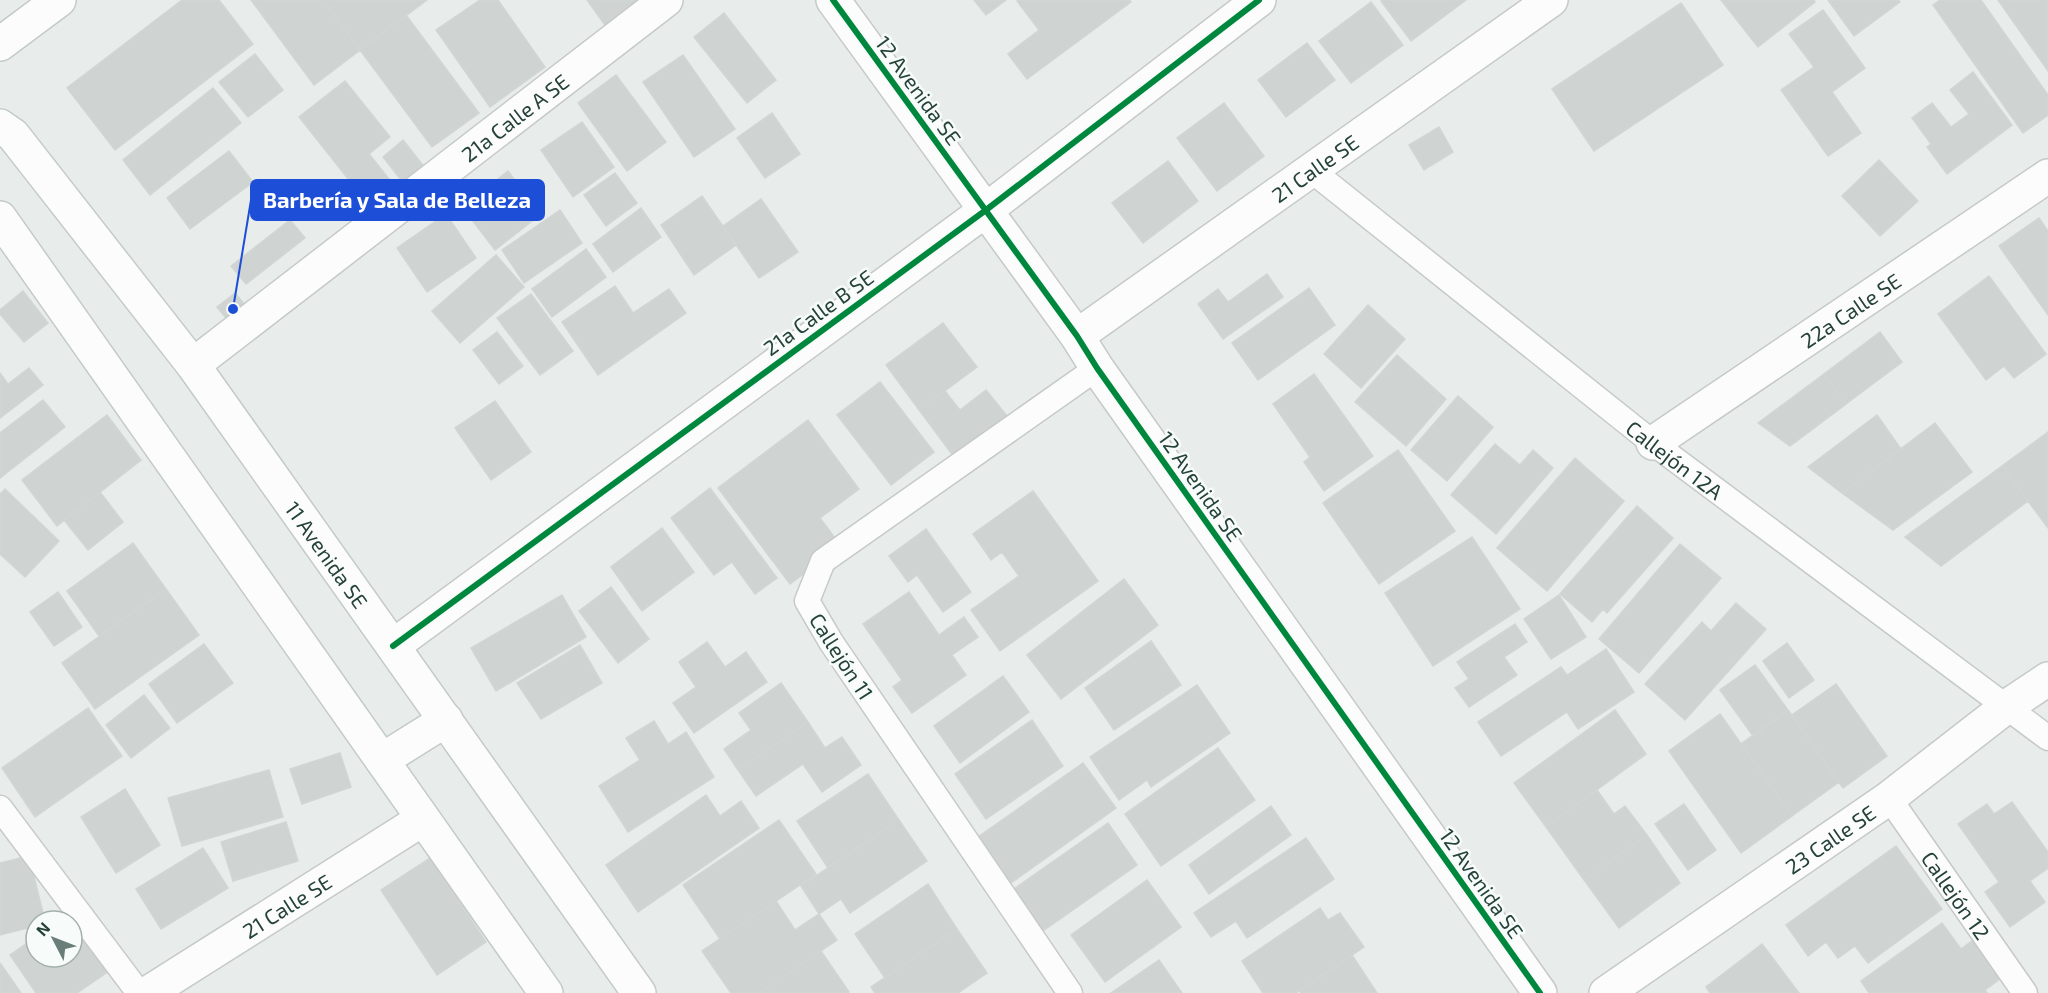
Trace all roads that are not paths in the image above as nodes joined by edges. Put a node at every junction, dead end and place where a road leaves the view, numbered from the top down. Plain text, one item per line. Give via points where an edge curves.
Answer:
1 (59, 0) edge
2 (666, 0) edge
3 (833, 0) edge
4 (1259, 0) edge
5 (1551, 0) edge
6 (0, 44) edge
7 (0, 126) edge
8 (1311, 170) junction
9 (2048, 176) edge
10 (986, 210) junction
11 (5, 235) edge
12 (1077, 336) junction
13 (193, 365) junction
14 (1097, 368) junction
15 (1653, 442) junction
16 (393, 646) junction
17 (2048, 679) edge
18 (2006, 707) junction
19 (446, 720) junction
20 (2048, 738) edge
21 (382, 760) junction
22 (1889, 798) junction
23 (0, 808) edge
24 (423, 819) junction
25 (139, 993) edge
26 (148, 993) edge
27 (546, 993) edge
28 (639, 993) edge
29 (1070, 993) edge
30 (1540, 993) edge
31 (1606, 993) edge
32 (2025, 993) edge

1 - 6 street
2 - 13 street, 21a Calle A SE
3 - 10 street, 12 Avenida SE
4 - 10 street, 21a Calle B SE
5 - 8 street, 21 Calle SE
7 - 13 street, 11 Avenida SE via 13,135
8 - 12 street, 21 Calle SE
8 - 15 lane, Callejón 12A
9 - 15 street, 22a Calle SE
10 - 12 street, 12 Avenida SE
10 - 16 street, 21a Calle B SE
11 - 21 street
12 - 14 street, 12 Avenida SE
13 - 16 street, 11 Avenida SE
14 - 29 lane, Callejón 11 via 823,561 807,601
14 - 30 street, 12 Avenida SE
15 - 18 lane, Callejón 12A
16 - 19 street, 11 Avenida SE
17 - 18 street, 23 Calle SE
18 - 20 lane, Callejón 12A
18 - 22 street, 23 Calle SE
19 - 21 street
19 - 28 street, 11 Avenida SE
21 - 24 street
22 - 31 street, 23 Calle SE
22 - 32 lane, Callejón 12
23 - 25 lane
24 - 26 street, 21 Calle SE
24 - 27 street

